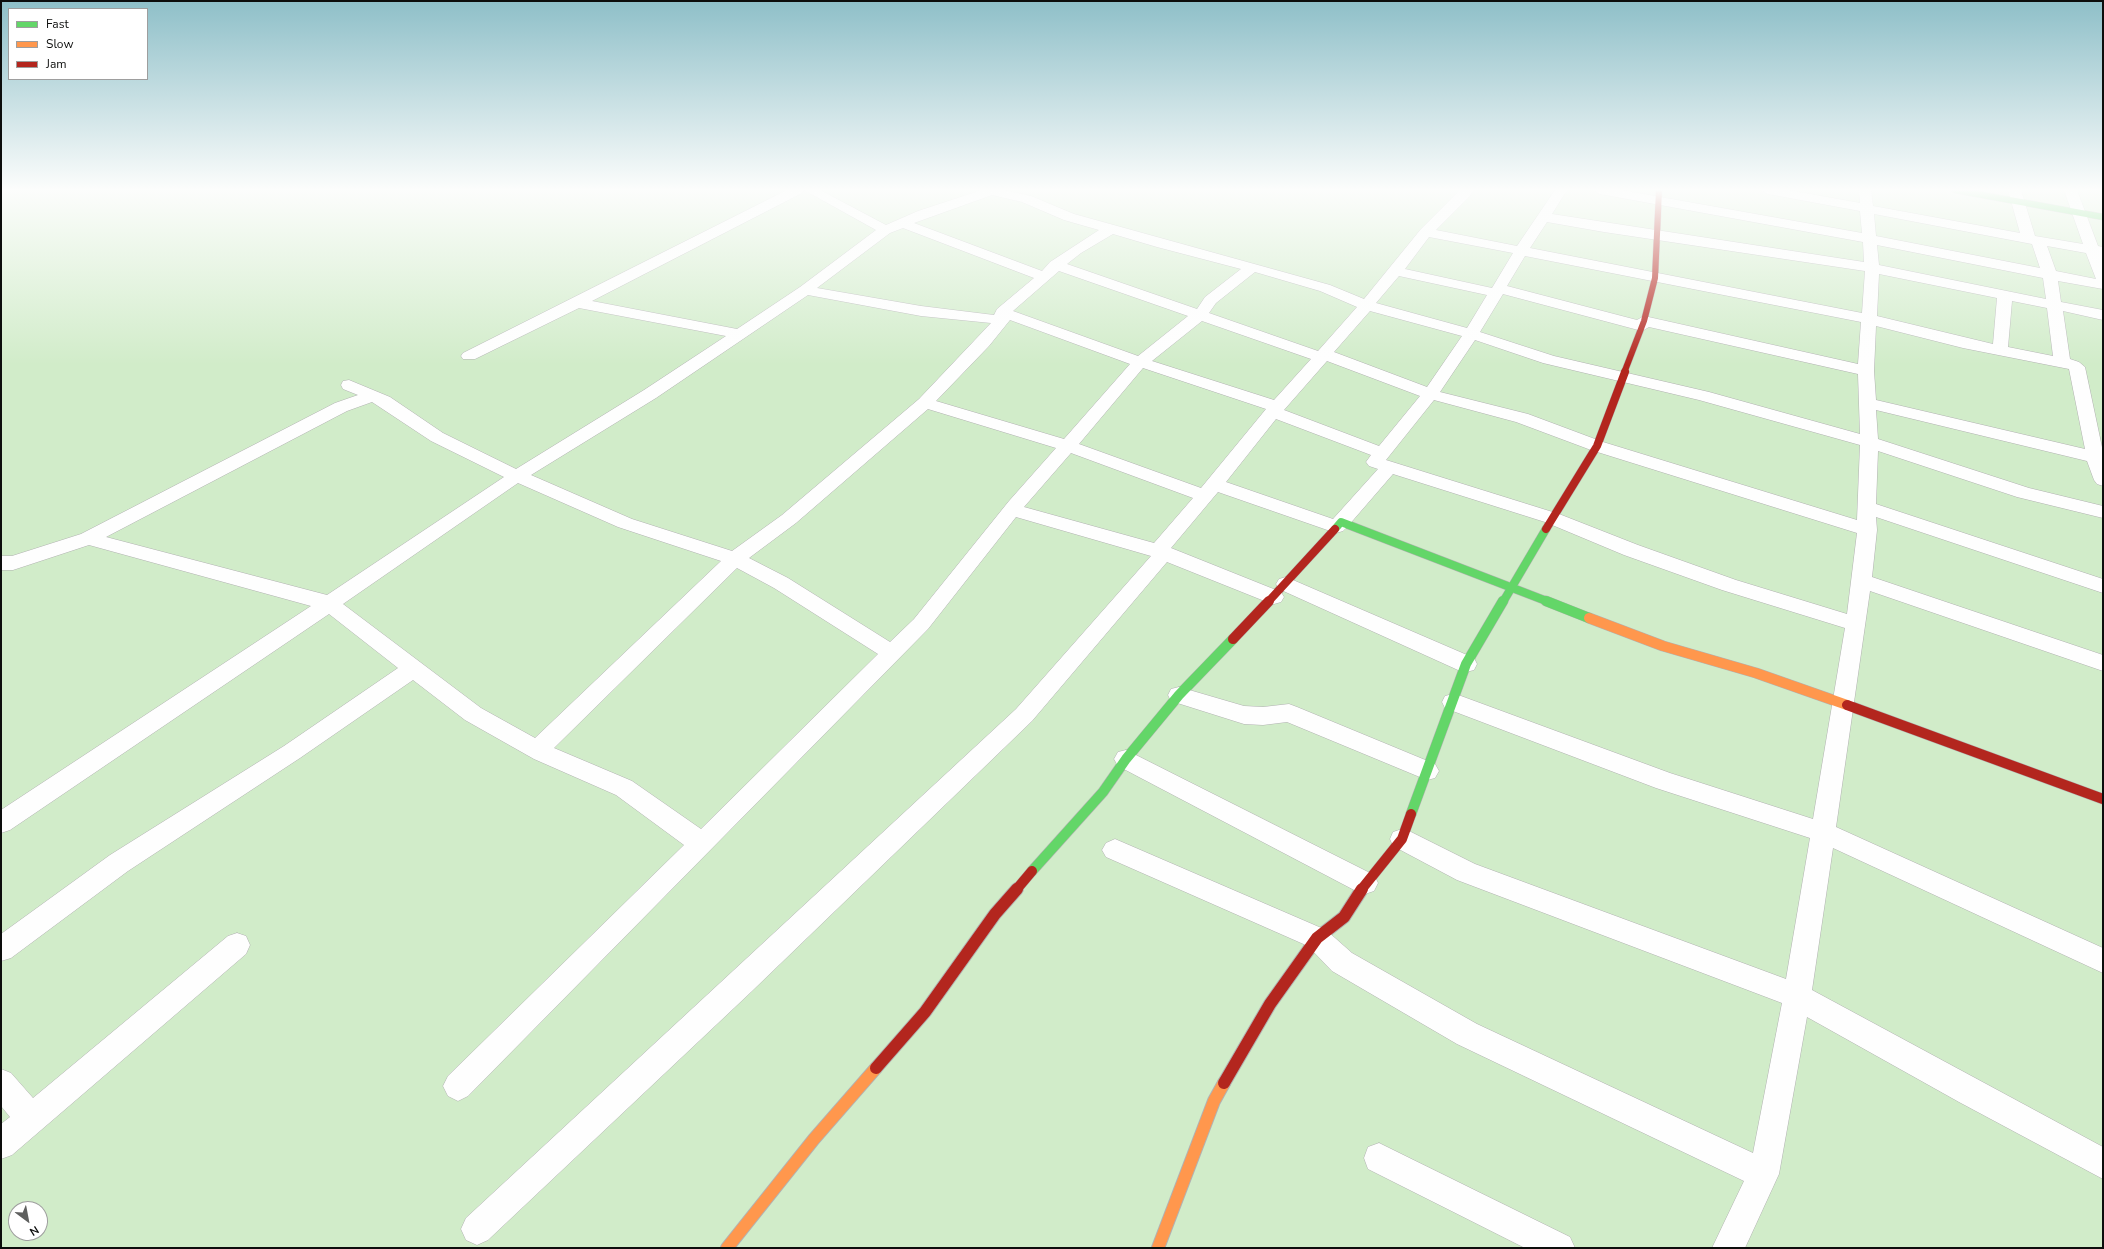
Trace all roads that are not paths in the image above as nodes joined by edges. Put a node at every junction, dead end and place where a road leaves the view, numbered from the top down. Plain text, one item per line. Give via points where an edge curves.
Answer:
1 (683, 248) edge
2 (861, 248) edge
3 (970, 248) edge
4 (1079, 248) edge
5 (1184, 248) edge
6 (1413, 248) edge
7 (1507, 248) edge
8 (1523, 248) edge
9 (1656, 248) edge
10 (1747, 248) edge
11 (1871, 248) edge
12 (1916, 248) edge
13 (2038, 248) edge
14 (2097, 249) edge
15 (1521, 251) junction
16 (1055, 265) junction
17 (1252, 267) junction
18 (1872, 268) junction
19 (1396, 270) junction
20 (2050, 275) junction
21 (1043, 276) junction
22 (1655, 278) junction
23 (2103, 279) edge
24 (2103, 285) edge
25 (805, 290) junction
26 (1498, 291) junction
27 (2005, 296) junction
28 (577, 302) junction
29 (1366, 304) junction
30 (2054, 305) junction
31 (1201, 314) junction
32 (2103, 315) edge
33 (1002, 316) junction
34 (1869, 319) junction
35 (1643, 324) junction
36 (740, 334) junction
37 (1471, 334) junction
38 (2000, 350) junction
39 (469, 356) dead end
40 (1323, 356) junction
41 (1140, 362) junction
42 (2062, 363) junction
43 (1866, 371) junction
44 (1622, 378) junction
45 (349, 385) dead end
46 (1430, 394) junction
47 (373, 396) junction
48 (925, 403) junction
49 (1866, 403) junction
50 (1275, 409) junction
51 (1868, 442) junction
52 (1069, 446) junction
53 (1597, 446) junction
54 (2099, 458) edge
55 (1386, 460) junction
56 (517, 476) junction
57 (2103, 480) edge
58 (1210, 490) junction
59 (1866, 507) junction
60 (1013, 510) junction
61 (2103, 512) edge
62 (1552, 518) junction
63 (1338, 525) junction
64 (1867, 530) junction
65 (88, 538) junction
66 (1161, 552) junction
67 (735, 559) junction
68 (1, 563) edge
69 (1862, 581) junction
70 (2103, 586) edge
71 (1510, 589) junction
72 (1280, 591) junction
73 (328, 603) junction
74 (1856, 624) junction
75 (892, 653) junction
76 (2103, 663) edge
77 (1466, 664) junction
78 (412, 669) junction
79 (1179, 695) junction
80 (1453, 702) junction
81 (1845, 704) junction
82 (537, 750) junction
83 (1126, 759) junction
84 (1427, 771) junction
85 (2103, 800) edge
86 (1, 824) edge
87 (1822, 832) junction
88 (1402, 839) junction
89 (702, 844) junction
90 (1115, 850) dead end
91 (1364, 883) junction
92 (1317, 938) junction
93 (237, 945) dead end
94 (1, 949) edge
95 (2103, 961) edge
96 (1797, 996) junction
97 (1, 1083) edge
98 (458, 1086) dead end
99 (31, 1118) junction
100 (1, 1144) edge
101 (1379, 1158) dead end
102 (2103, 1164) edge
103 (1764, 1174) junction
104 (477, 1229) dead end
105 (727, 1248) edge
106 (1158, 1248) edge
107 (1559, 1248) edge
108 (1728, 1248) edge

1 - 28 street
2 - 25 street
3 - 21 street
4 - 16 street
5 - 17 street
6 - 19 street
7 - 15 street
8 - 15 street
9 - 22 street
10 - 18 street
11 - 18 street
12 - 20 street
13 - 20 street
14 - 23 street
15 - 22 street
15 - 26 street
16 - 21 street
16 - 31 street
17 - 29 street via 1325,288
17 - 31 street via 1210,300
18 - 27 street
18 - 34 street
19 - 26 street
19 - 29 street
20 - 24 street
20 - 30 street
21 - 33 street
22 - 34 street
22 - 35 street
25 - 33 street via 921,311
25 - 36 street
26 - 35 street
26 - 37 street
27 - 30 street
27 - 38 street
28 - 36 street
28 - 39 street
29 - 37 street
29 - 40 street
30 - 32 street
30 - 42 street
31 - 40 street
31 - 41 street
33 - 41 street
33 - 48 street via 983,343
34 - 38 street
34 - 43 street
35 - 43 street
35 - 44 street
36 - 56 street via 650,394
37 - 44 street via 1549,360
37 - 46 street
38 - 42 street
40 - 46 street
40 - 50 street
41 - 50 street
41 - 52 street
42 - 54 street via 2077,367
43 - 49 street
44 - 51 street via 1704,396
44 - 53 street
45 - 47 street
46 - 53 street via 1522,418
46 - 55 street
47 - 56 street via 437,437
47 - 65 street via 341,407
48 - 52 street
48 - 67 street via 788,520
49 - 51 street
49 - 54 street
50 - 55 street
50 - 58 street
51 - 59 street
51 - 61 street via 2024,493
52 - 58 street
52 - 60 street
53 - 62 street
53 - 64 street
54 - 57 street
55 - 62 street
55 - 63 street
56 - 67 street via 625,523
56 - 73 street
58 - 63 street
58 - 66 street
59 - 64 street
59 - 70 street
60 - 66 street
60 - 75 street via 921,624
62 - 71 street
62 - 74 street via 1729,585
63 - 71 street
63 - 72 street
64 - 69 street
65 - 68 street via 14,563
65 - 73 street
66 - 72 street
66 - 104 street via 1024,715
67 - 75 street via 780,583
67 - 82 street
69 - 74 street
69 - 76 street
71 - 77 street
71 - 81 street via 1663,646 1756,673
72 - 77 street
72 - 79 street
73 - 78 street
73 - 86 street
74 - 81 street
75 - 89 street
77 - 80 street
78 - 82 street via 473,714
78 - 94 street via 292,752 119,863
79 - 83 street
79 - 84 street via 1244,715 1289,713
80 - 84 street
80 - 87 street via 1664,781
81 - 85 street
81 - 87 street
82 - 89 street via 624,788
83 - 91 street
83 - 105 street via 1103,792 1064,832 995,914 925,1012 814,1139
84 - 88 street
87 - 95 street
87 - 96 street
88 - 91 street
88 - 96 street via 1466,872
89 - 98 street
90 - 92 street
91 - 92 street via 1344,917
92 - 103 street via 1342,962 1467,1034
92 - 106 street via 1270,1004 1214,1102
93 - 99 street
96 - 102 street
96 - 103 street
97 - 99 street
99 - 100 street
101 - 107 street
103 - 108 street

